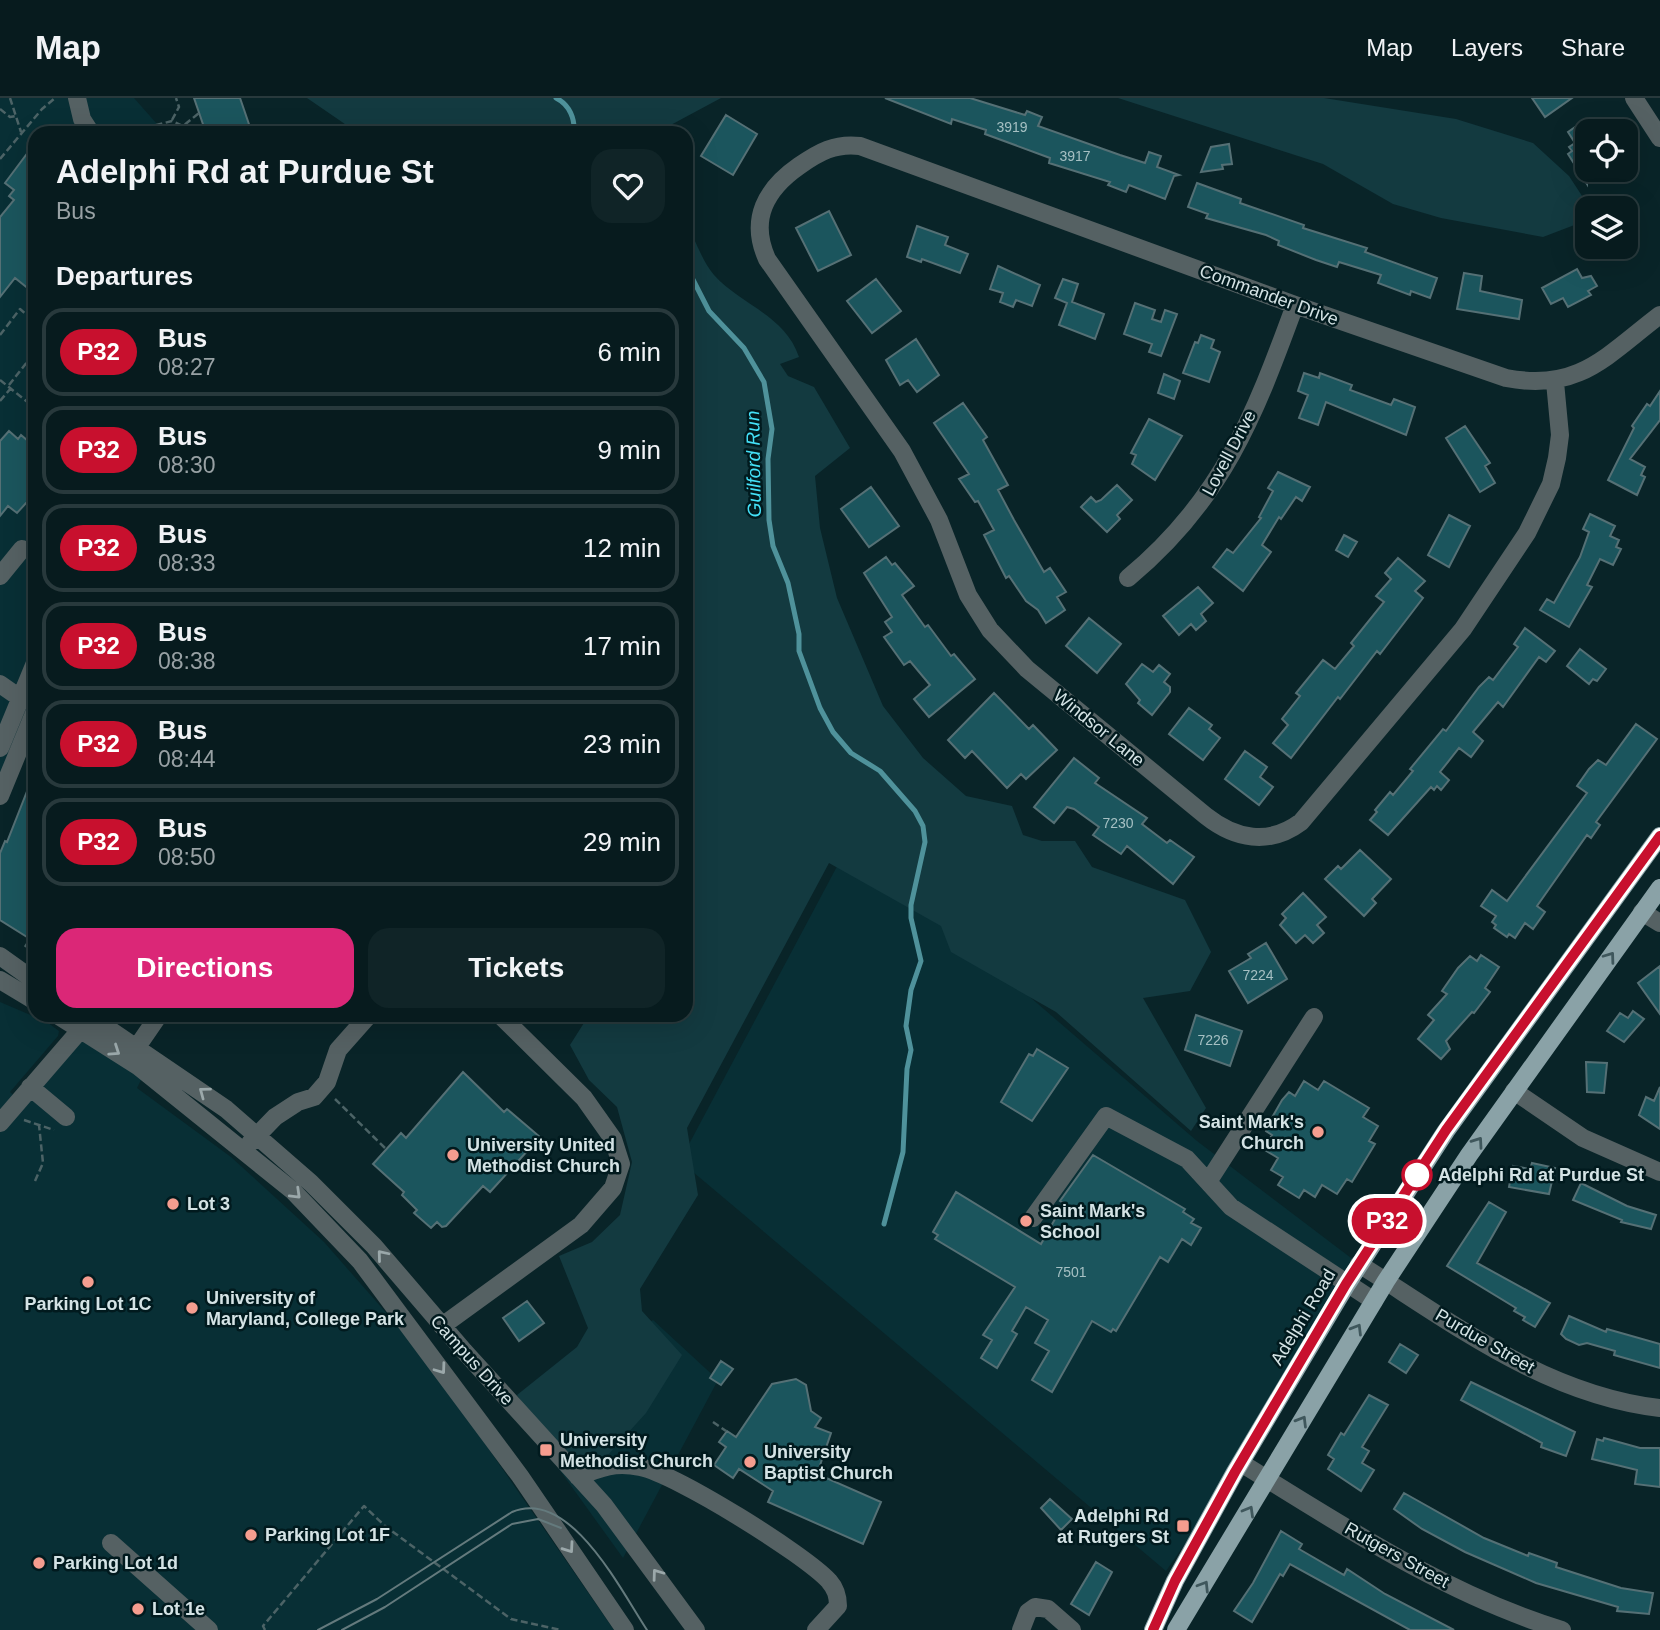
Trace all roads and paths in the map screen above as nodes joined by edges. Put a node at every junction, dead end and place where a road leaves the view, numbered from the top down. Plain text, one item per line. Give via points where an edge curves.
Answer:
1 (10, 98) edge
2 (55, 98) edge
3 (76, 98) edge
4 (176, 98) edge
5 (1634, 98) edge
6 (0, 109) edge
7 (199, 113) dead end
8 (17, 116) junction
9 (172, 121) junction
10 (86, 126) edge
11 (153, 126) edge
12 (21, 132) junction
13 (1660, 138) edge
14 (0, 147) edge
15 (8, 149) junction
16 (869, 149) joint
17 (0, 159) edge
18 (1295, 305) junction
19 (28, 315) edge
20 (1660, 315) edge
21 (0, 335) edge
22 (28, 361) edge
23 (0, 380) edge
24 (1555, 382) junction
25 (9, 387) junction
26 (0, 401) edge
27 (28, 402) edge
28 (22, 549) dead end
29 (0, 576) edge
30 (1128, 578) dead end
31 (0, 684) edge
32 (28, 700) edge
33 (28, 728) edge
34 (0, 748) edge
35 (0, 796) edge
36 (1660, 836) edge
37 (1660, 888) edge
38 (1642, 912) junction
39 (1660, 923) edge
40 (28, 942) edge
41 (25, 947) dead end
42 (0, 956) edge
43 (28, 976) edge
44 (0, 980) edge
45 (28, 997) edge
46 (1314, 1017) dead end
47 (84, 1022) edge
48 (154, 1022) edge
49 (363, 1022) edge
50 (507, 1022) edge
51 (137, 1047) junction
52 (30, 1087) junction
53 (1514, 1091) junction
54 (329, 1093) dead end
55 (4, 1118) edge
56 (39, 1125) junction
57 (65, 1125) joint
58 (257, 1135) junction
59 (386, 1149) dead end
60 (243, 1151) junction
61 (1660, 1172) edge
62 (35, 1181) dead end
63 (1208, 1182) junction
64 (1033, 1218) dead end
65 (1359, 1264) junction
66 (1386, 1281) junction
67 (1346, 1284) junction
68 (1374, 1301) junction
69 (442, 1326) junction
70 (1660, 1408) edge
71 (713, 1422) dead end
72 (726, 1431) dead end
73 (1241, 1463) junction
74 (578, 1477) junction
75 (1268, 1480) junction
76 (111, 1543) dead end
77 (209, 1630) edge
78 (265, 1630) edge
79 (561, 1630) edge
80 (625, 1630) edge
81 (696, 1630) edge
82 (816, 1630) edge
83 (1021, 1630) edge
84 (1072, 1630) edge
85 (1153, 1630) edge
86 (1176, 1630) edge
87 (1562, 1630) edge

1 - 8 path
2 - 12 path
3 - 10 street
4 - 9 path via 179,107
5 - 13 street
6 - 8 path via 10,117
7 - 9 path via 183,126
8 - 12 path
9 - 11 path
12 - 15 path
14 - 15 path
15 - 17 path
16 - 18 street, Commander Drive
16 - 24 street, Windsor Lane via 835,146 780,180 760,212 760,240 767,258 902,451 939,520 968,596 996,638 1038,678 1232,833 1268,836 1301,822 1486,598 1551,484 1560,441
18 - 24 street, Commander Drive via 1506,378
18 - 30 street, Lovell Drive via 1240,439 1213,489 1169,542
19 - 21 path via 20,309
20 - 24 street, Commander Drive via 1584,372
22 - 25 path
23 - 25 path
25 - 26 path
25 - 27 path
28 - 29 street
31 - 32 street
32 - 34 street
33 - 35 street
36 - 65 main road, Adelphi Road via 1446,1130
37 - 38 main road
38 - 39 street
53 -> 38 main road
40 - 41 path
42 - 43 street
44 - 45 street
46 - 63 street
47 - 51 street, Campus Drive
47 - 52 street
47 -> 60 street, Campus Drive
48 - 51 street
49 - 58 street via 338,1050 327,1082 314,1097 275,1117
50 - 69 street via 584,1098 613,1139 621,1164 613,1188 581,1225
58 -> 51 street, Campus Drive via 184,1077
52 - 55 street
52 - 57 street
53 - 61 street via 1583,1138
66 -> 53 main road
54 - 59 path
55 - 56 path
56 - 57 path
56 - 62 path via 43,1163
58 - 60 street
69 -> 58 street, Campus Drive via 374,1246
60 -> 80 street, Campus Drive via 293,1191 360,1261 520,1476
63 - 64 street via 1187,1159 1106,1116
63 - 67 street via 1245,1218
65 - 66 street, Purdue Street
65 - 67 main road, Adelphi Road
66 - 68 main road
66 - 70 street, Purdue Street via 1508,1358 1544,1375 1609,1399
67 - 68 street
67 - 73 main road, Adelphi Road
75 -> 68 main road
69 - 74 street, Campus Drive
71 - 72 path
73 - 75 street, Rutgers Street
73 - 85 main road, Adelphi Road
81 -> 74 street, Campus Drive via 639,1550
74 - 82 street via 606,1465 644,1467 678,1481 768,1537 834,1587 838,1606
86 -> 75 main road
75 - 87 street, Rutgers Street via 1467,1594
76 - 77 street
78 - 79 path via 263,1626 364,1506 511,1619
83 - 84 street via 1035,1607 1048,1609

